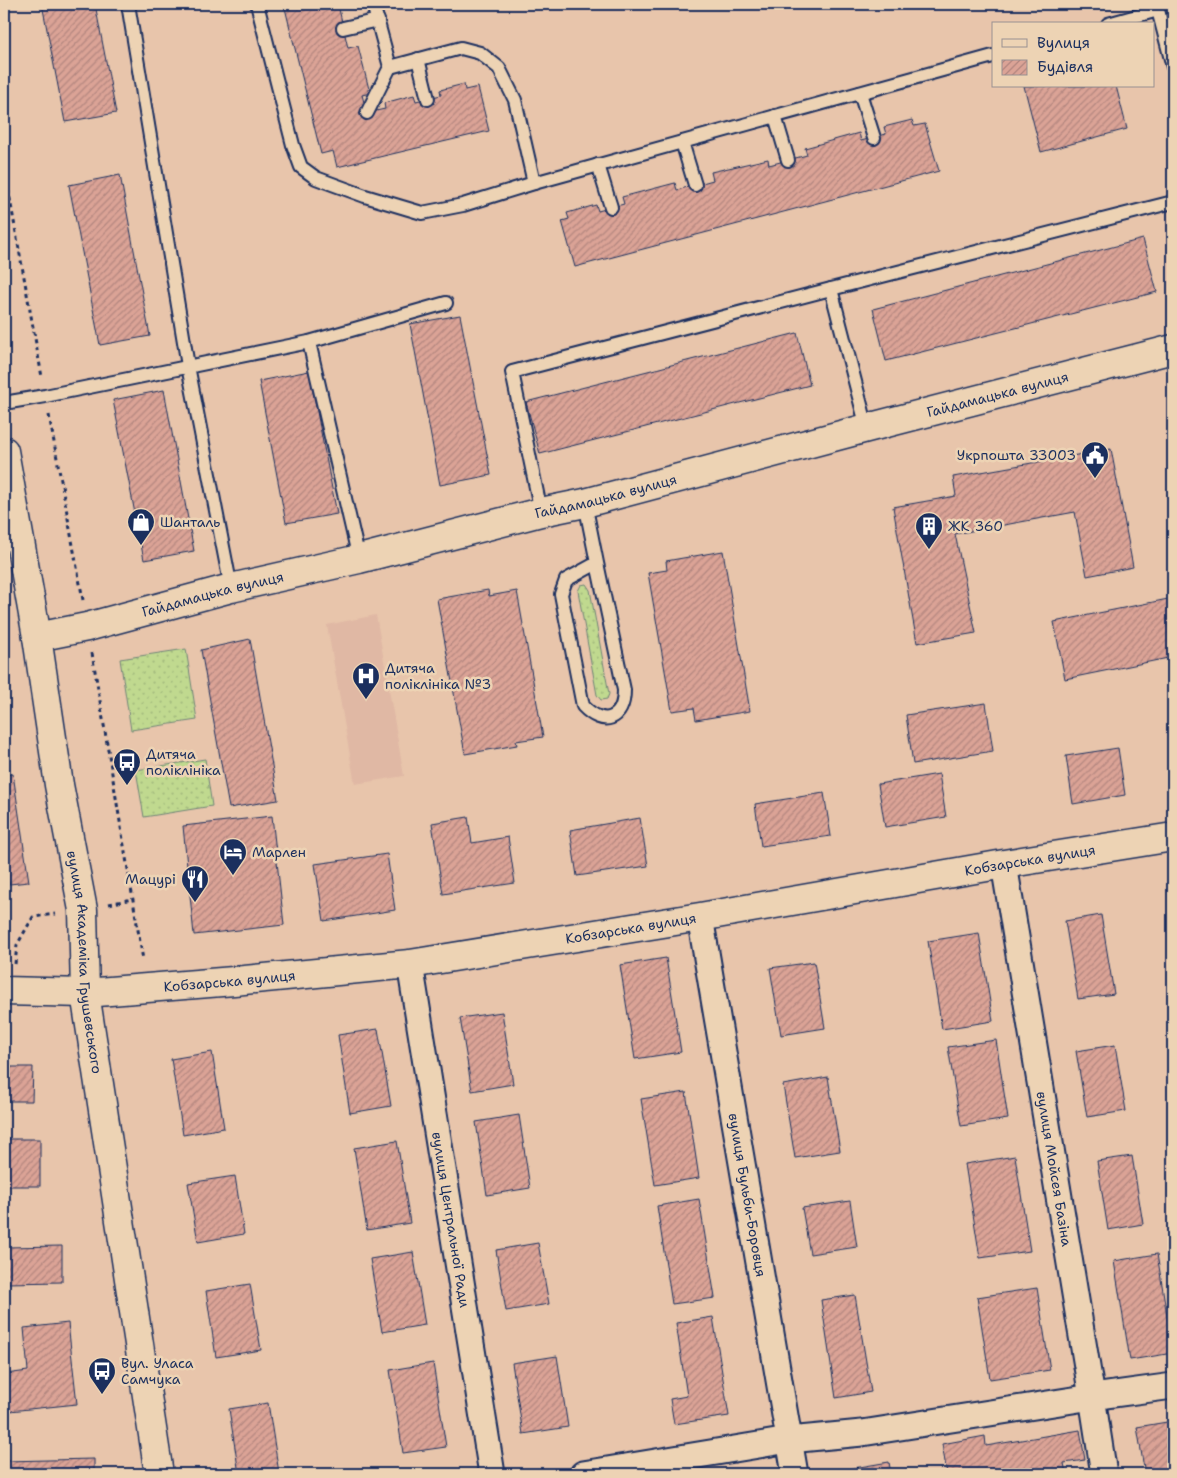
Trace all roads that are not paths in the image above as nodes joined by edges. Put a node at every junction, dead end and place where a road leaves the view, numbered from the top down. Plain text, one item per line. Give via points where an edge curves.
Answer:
1 (128, 4) edge
2 (257, 4) edge
3 (373, 4) edge
4 (378, 20) junction
5 (1115, 22) edge
6 (343, 28) dead end
7 (992, 56) edge
8 (418, 59) junction
9 (390, 66) junction
10 (1173, 67) edge
11 (860, 92) junction
12 (428, 99) dead end
13 (367, 113) dead end
14 (775, 116) junction
15 (874, 138) dead end
16 (682, 142) junction
17 (788, 160) dead end
18 (598, 166) junction
19 (534, 183) junction
20 (695, 185) dead end
21 (1173, 202) edge
22 (611, 207) dead end
23 (831, 289) junction
24 (446, 303) dead end
25 (309, 342) junction
26 (1173, 349) edge
27 (188, 366) junction
28 (4, 402) edge
29 (867, 428) junction
30 (4, 451) edge
31 (586, 503) junction
32 (541, 512) junction
33 (359, 559) junction
34 (597, 563) junction
35 (231, 588) junction
36 (36, 637) junction
37 (1173, 837) edge
38 (1004, 864) junction
39 (700, 917) junction
40 (410, 964) junction
41 (11, 991) edge
42 (85, 993) junction
43 (1173, 1386) edge
44 (1092, 1397) junction
45 (789, 1440) junction
46 (159, 1474) edge
47 (492, 1474) edge
48 (583, 1474) edge
49 (794, 1474) edge
50 (1104, 1474) edge

1 - 27 lane
2 - 19 lane via 293,146 301,167 316,178 422,213 463,206
3 - 4 lane
4 - 6 lane
4 - 9 lane
5 - 10 lane via 1158,10
7 - 11 lane
8 - 9 lane
8 - 12 lane
8 - 19 lane via 461,48 480,53 500,68 515,100
9 - 13 lane
11 - 14 lane
11 - 15 lane
14 - 16 lane
14 - 17 lane
16 - 18 lane
16 - 20 lane
18 - 19 lane
18 - 22 lane
21 - 23 lane
23 - 29 lane
23 - 32 lane via 512,372
24 - 25 lane
25 - 27 lane
25 - 33 lane
26 - 29 street, Гайдамацька вулиця
27 - 28 lane
27 - 35 lane
29 - 31 street, Гайдамацька вулиця
30 - 36 street, вулиця Академіка Грушевського
31 - 32 street, Гайдамацька вулиця
31 - 34 lane
32 - 33 street, Гайдамацька вулиця
33 - 35 street, Гайдамацька вулиця
34 - 34 lane via 624,690 621,709 614,716 603,719 590,714 582,706 561,594 566,580
35 - 36 street, Гайдамацька вулиця via 87,627
36 - 42 street, вулиця Академіка Грушевського via 83,910
37 - 38 street, Кобзарська вулиця
38 - 39 street, Кобзарська вулиця
38 - 44 street, вулиця Мойсея Базіна
39 - 40 street, Кобзарська вулиця
39 - 45 street, вулиця Бульби-Боровця
40 - 42 street, Кобзарська вулиця
40 - 47 street, вулиця Центральної Ради
41 - 42 street, Кобзарська вулиця
42 - 46 street, вулиця Академіка Грушевського
43 - 44 street
44 - 45 street via 862,1433
44 - 50 street, вулиця Мойсея Базіна
45 - 48 street
45 - 49 street, вулиця Бульби-Боровця

